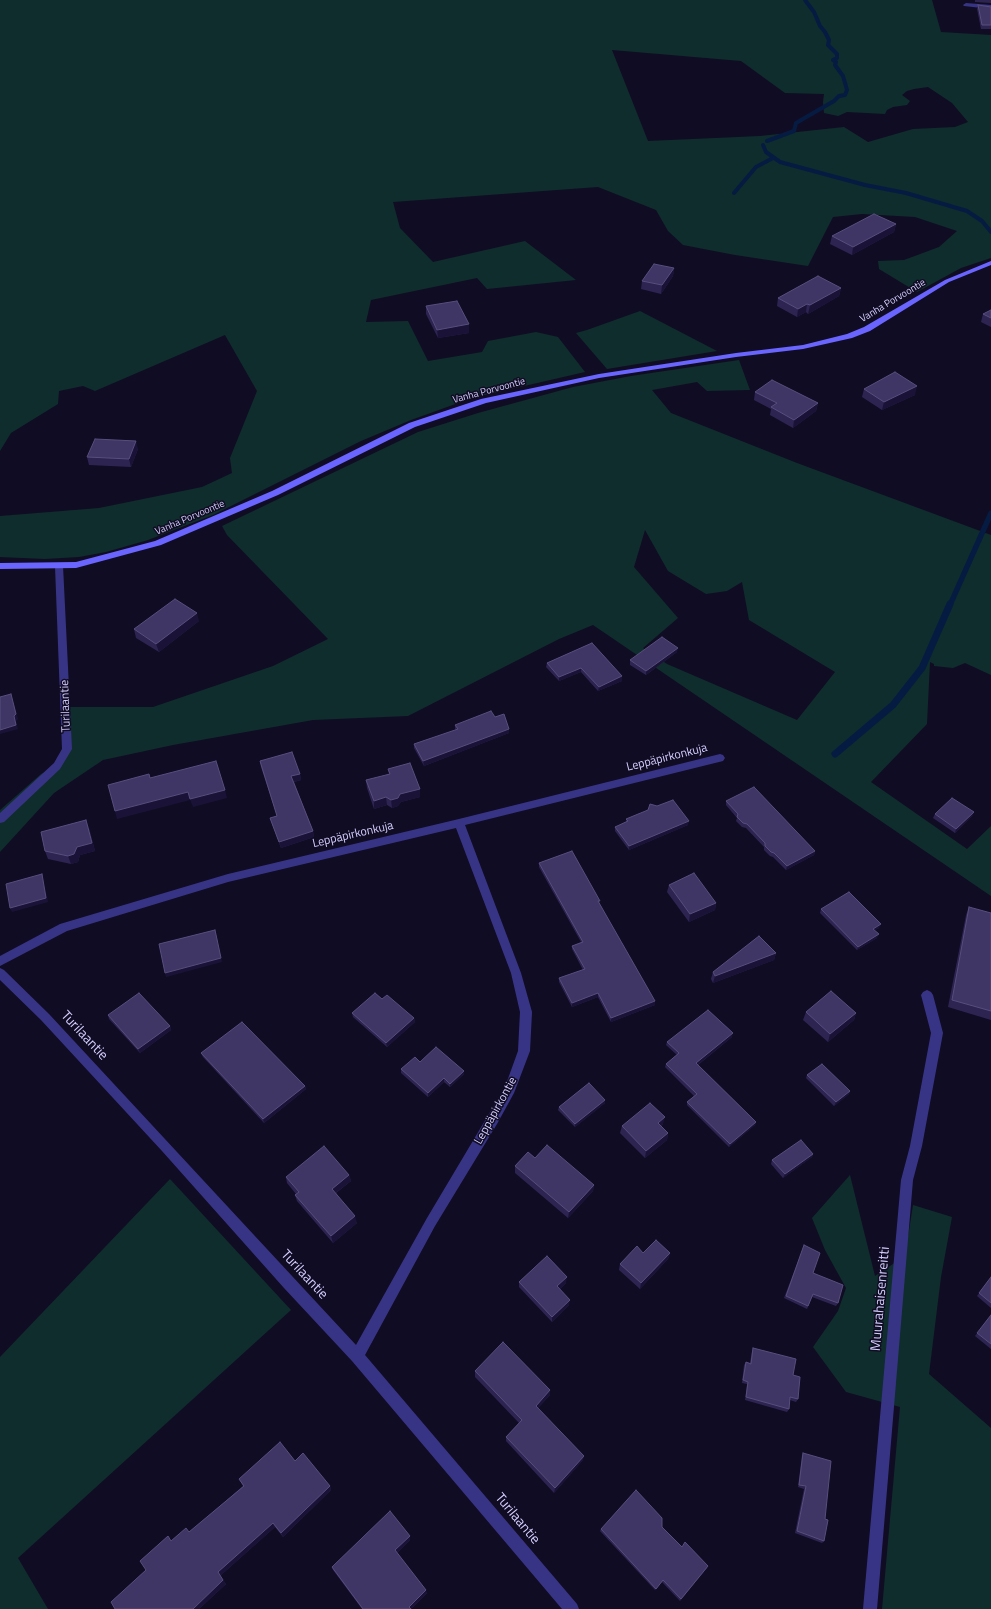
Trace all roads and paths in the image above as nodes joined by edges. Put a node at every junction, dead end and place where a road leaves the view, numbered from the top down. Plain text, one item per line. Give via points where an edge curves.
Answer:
1 (966, 5) dead end
2 (991, 7) edge
3 (991, 263) edge
4 (0, 566) edge
5 (59, 566) junction
6 (720, 758) dead end
7 (0, 819) edge
8 (459, 823) junction
9 (0, 961) edge
10 (0, 973) edge
11 (927, 995) dead end
12 (357, 1356) junction
13 (572, 1609) edge
14 (870, 1609) edge

1 - 2 street
3 - 5 street, Vanha Porvoontie via 946,281 867,329 849,336 803,347 599,376 484,401 412,425 275,492 158,543 76,565
4 - 5 street, Vanha Porvoontie
5 - 7 street, Turilaantie via 67,749 57,766
6 - 8 street, Leppäpirkonkuja
8 - 9 street, Leppäpirkonkuja via 228,878 64,927
8 - 12 street, Leppäpirkontie via 516,973 526,1012 524,1051 512,1084 493,1120 431,1222
10 - 12 street, Turilaantie via 166,1147
11 - 14 street, Muurahaisenreitti via 937,1033 916,1146 907,1180
12 - 13 street, Turilaantie

